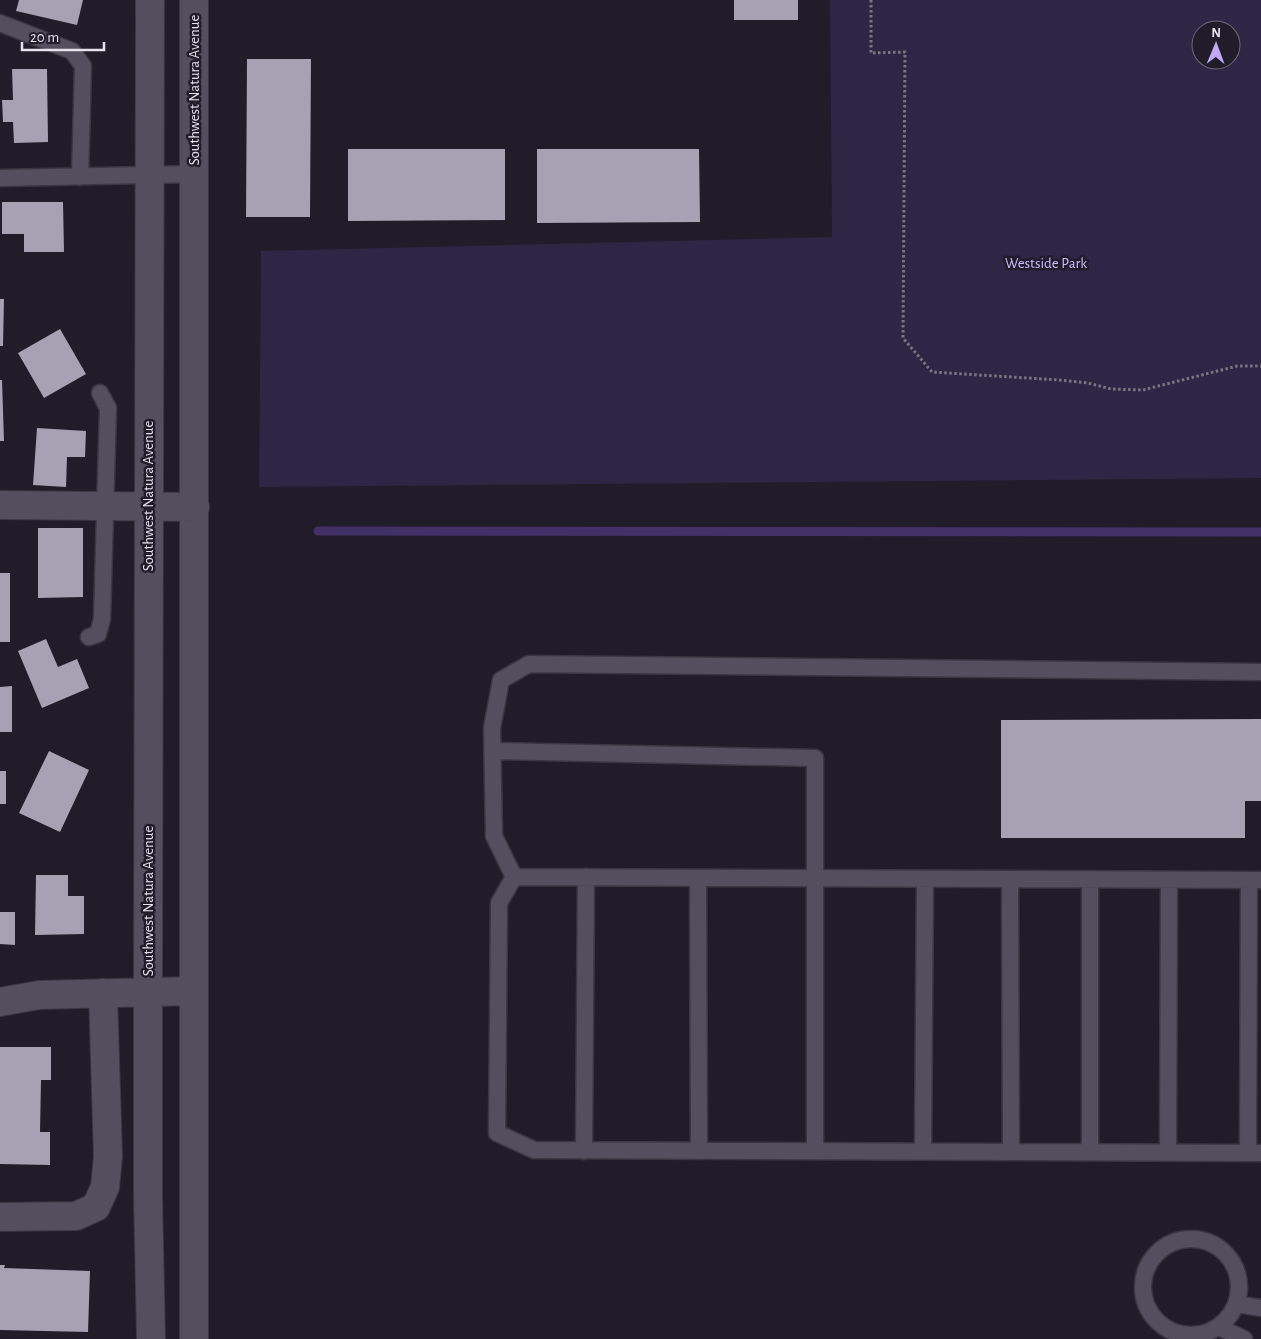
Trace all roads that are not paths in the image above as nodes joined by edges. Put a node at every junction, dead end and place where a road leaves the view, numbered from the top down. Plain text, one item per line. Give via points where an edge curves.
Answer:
1 (150, 0) edge
2 (194, 0) edge
3 (0, 24) edge
4 (194, 174) junction
5 (149, 175) junction
6 (80, 177) junction
7 (0, 178) edge
8 (100, 393) dead end
9 (0, 505) edge
10 (105, 506) junction
11 (195, 506) junction
12 (148, 507) junction
13 (89, 637) dead end
14 (1261, 672) edge
15 (493, 751) junction
16 (514, 877) junction
17 (586, 877) junction
18 (698, 878) junction
19 (814, 878) junction
20 (925, 879) junction
21 (1010, 879) junction
22 (1090, 880) junction
23 (1169, 880) junction
24 (1255, 880) edge
25 (194, 991) junction
26 (148, 992) junction
27 (102, 993) junction
28 (0, 1002) edge
29 (584, 1150) junction
30 (699, 1151) junction
31 (815, 1151) junction
32 (923, 1152) junction
33 (1011, 1152) junction
34 (1090, 1152) junction
35 (1168, 1152) junction
36 (1254, 1152) edge
37 (0, 1217) edge
38 (1237, 1304) junction
39 (1261, 1308) edge
40 (1219, 1327) junction
41 (151, 1339) edge
42 (194, 1339) edge
43 (1244, 1339) edge

1 - 5 street, Southwest Natura Avenue
2 - 4 street, Southwest Natura Avenue
3 - 6 lane via 72,51 83,66
4 - 5 lane
4 - 11 street, Southwest Natura Avenue
5 - 6 lane
5 - 12 street, Southwest Natura Avenue
6 - 7 lane
8 - 10 lane via 108,408
9 - 10 street
10 - 12 street
10 - 13 lane via 102,619 98,634
11 - 12 street
11 - 25 street, Southwest Natura Avenue
12 - 26 street, Southwest Natura Avenue
14 - 15 lane via 529,664 501,680 492,728
15 - 16 lane via 494,836
15 - 19 lane via 815,758
16 - 17 lane
16 - 29 lane via 499,903 496,1133 534,1150
17 - 18 lane
17 - 29 lane
18 - 19 lane
18 - 30 lane
19 - 20 lane
19 - 31 lane
20 - 21 lane
20 - 32 lane
21 - 22 lane
21 - 33 lane
22 - 23 lane
22 - 34 lane
23 - 24 lane
23 - 35 lane
24 - 36 lane
25 - 26 street, Southwest Natura Avenue
25 - 42 street, Southwest Natura Avenue
26 - 27 street, Southwest Natura Avenue
26 - 41 street, Southwest Natura Avenue
27 - 28 street, Southwest Natura Avenue via 38,994
27 - 37 street via 108,1157 105,1187 96,1207 76,1216
29 - 30 lane
30 - 31 lane
31 - 32 lane
32 - 33 lane
33 - 34 lane
34 - 35 lane
35 - 36 lane
38 - 39 lane
38 - 40 lane
38 - 40 lane via 1240,1286 1237,1271 1219,1247 1189,1239 1174,1242 1160,1250 1150,1262 1144,1278 1144,1294 1158,1322 1172,1331 1188,1335 1204,1334
40 - 43 lane

